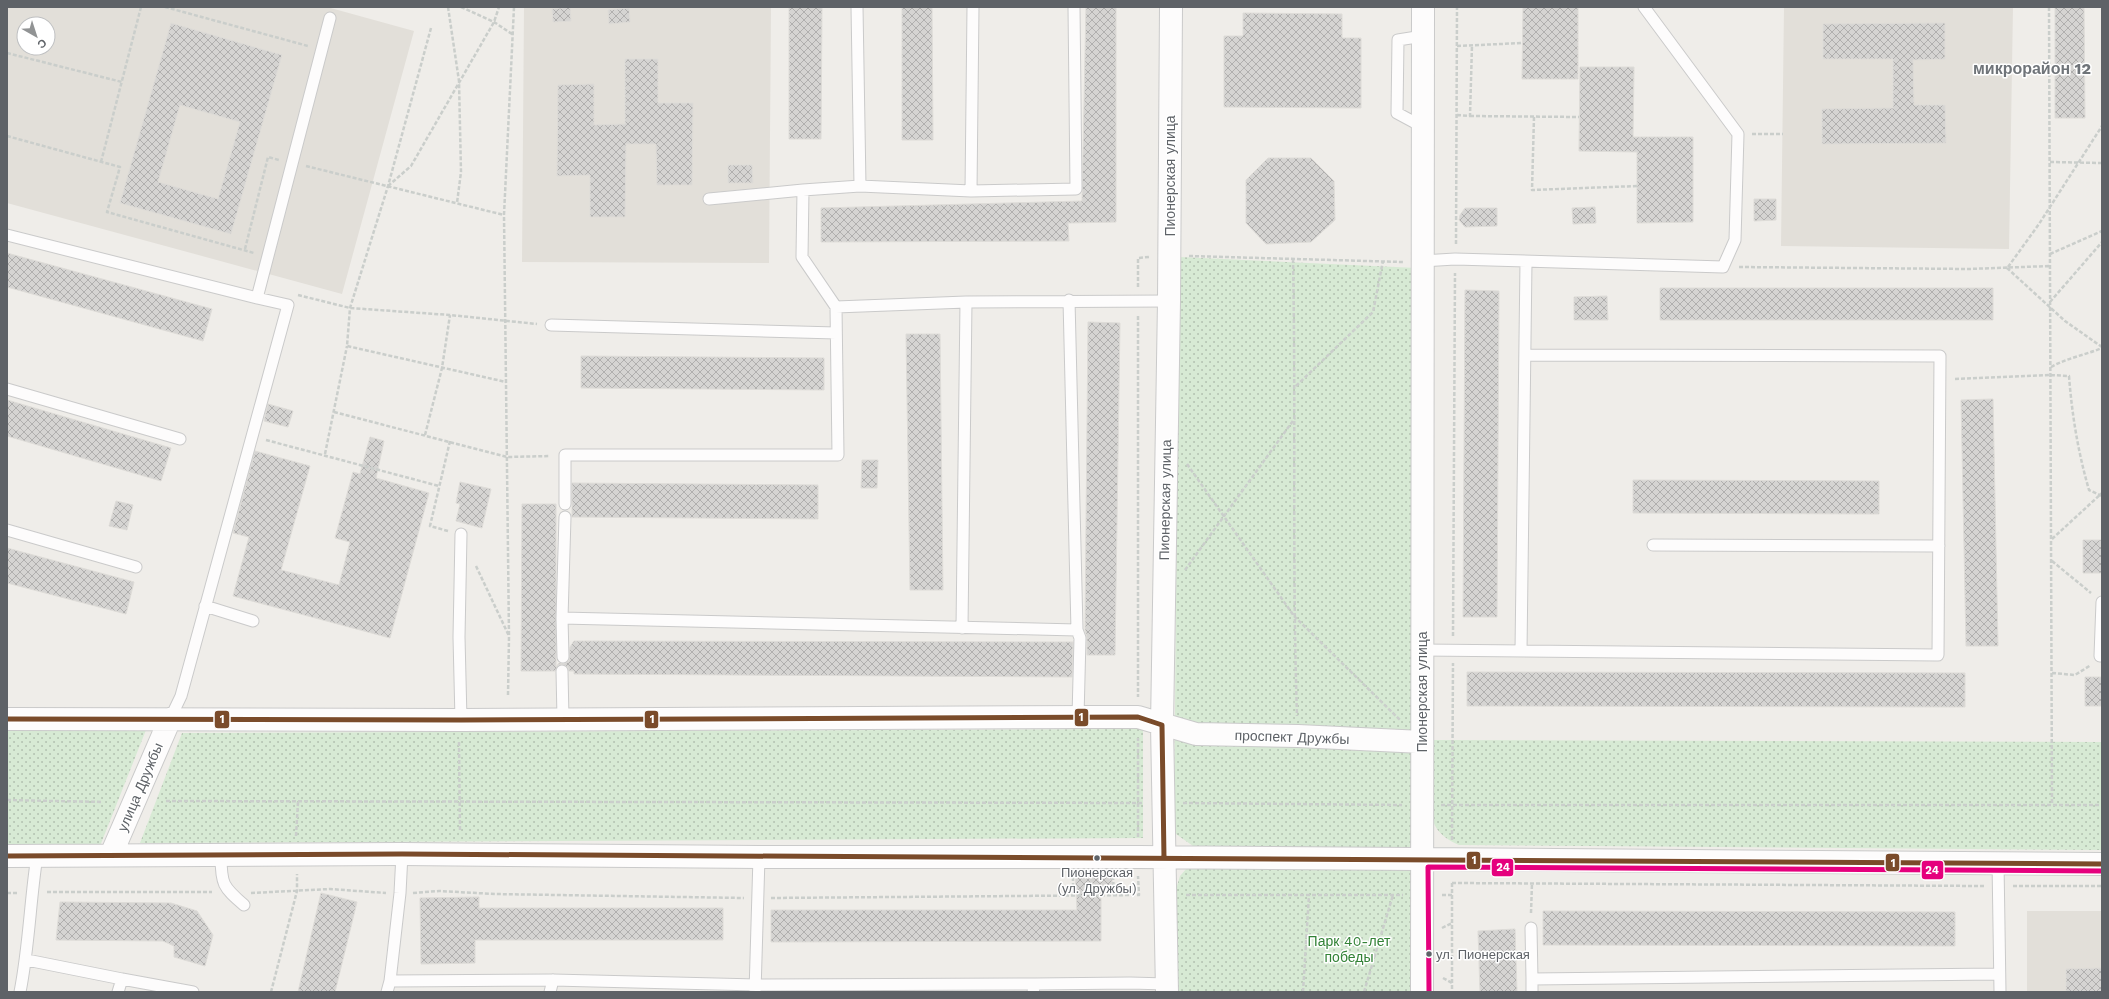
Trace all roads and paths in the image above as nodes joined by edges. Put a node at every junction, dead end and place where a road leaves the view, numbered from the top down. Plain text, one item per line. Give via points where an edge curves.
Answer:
1 (141, 7) edge
2 (165, 7) edge
3 (448, 7) edge
4 (461, 7) edge
5 (499, 7) edge
6 (514, 7) edge
7 (857, 7) edge
8 (973, 7) edge
9 (1074, 7) edge
10 (1171, 7) edge
11 (1423, 7) edge
12 (1458, 7) edge
13 (1644, 7) edge
14 (2049, 7) edge
15 (330, 18) dead end
16 (494, 22) junction
17 (431, 28) dead end
18 (513, 34) junction
19 (1522, 43) dead end
20 (1472, 45) junction
21 (1457, 46) junction
22 (322, 50) junction
23 (7, 53) edge
24 (459, 81) junction
25 (122, 82) junction
26 (1457, 115) junction
27 (1470, 116) junction
28 (1534, 117) junction
29 (1579, 117) dead end
30 (2102, 126) edge
31 (1738, 134) junction
32 (1783, 134) dead end
33 (7, 136) edge
34 (101, 162) junction
35 (291, 162) junction
36 (2050, 162) junction
37 (2077, 163) junction
38 (2102, 163) edge
39 (388, 186) junction
40 (860, 186) junction
41 (1637, 186) dead end
42 (803, 190) junction
43 (971, 191) junction
44 (708, 199) dead end
45 (456, 203) junction
46 (2050, 206) junction
47 (504, 215) junction
48 (2102, 231) edge
49 (7, 235) edge
50 (2102, 242) edge
51 (245, 250) junction
52 (2050, 254) junction
53 (1187, 256) dead end
54 (1153, 257) dead end
55 (1413, 258) junction
56 (1293, 259) junction
57 (252, 260) dead end
58 (1455, 260) junction
59 (1383, 261) junction
60 (1526, 262) junction
61 (2050, 266) junction
62 (1723, 267) junction
63 (2008, 268) junction
64 (297, 295) dead end
65 (257, 298) junction
66 (1069, 300) junction
67 (1138, 300) junction
68 (1169, 301) junction
69 (966, 302) junction
70 (2050, 302) junction
71 (836, 307) junction
72 (350, 308) junction
73 (2050, 308) junction
74 (450, 315) junction
75 (505, 322) junction
76 (551, 325) joint
77 (836, 332) junction
78 (347, 346) junction
79 (2102, 347) edge
80 (1525, 355) junction
81 (2051, 367) junction
82 (442, 368) junction
83 (2051, 375) junction
84 (1940, 380) junction
85 (506, 382) junction
86 (1296, 386) junction
87 (7, 389) edge
88 (334, 412) junction
89 (1295, 417) junction
90 (425, 435) junction
91 (252, 436) junction
92 (180, 438) dead end
93 (325, 454) junction
94 (565, 455) junction
95 (507, 457) junction
96 (1184, 459) dead end
97 (440, 486) dead end
98 (2101, 495) edge
99 (565, 504) dead end
100 (565, 516) dead end
101 (1224, 516) junction
102 (7, 530) edge
103 (461, 534) dead end
104 (2051, 539) junction
105 (1652, 545) dead end
106 (1939, 546) junction
107 (2051, 561) junction
108 (136, 567) dead end
109 (1182, 574) dead end
110 (2102, 602) edge
111 (205, 606) junction
112 (1294, 616) junction
113 (562, 618) junction
114 (253, 621) dead end
115 (962, 628) junction
116 (1077, 630) junction
117 (1422, 650) junction
118 (1453, 651) junction
119 (1521, 651) junction
120 (2101, 656) edge
121 (563, 657) dead end
122 (562, 671) dead end
123 (2052, 673) junction
124 (508, 695) dead end
125 (1078, 716) junction
126 (563, 718) junction
127 (1138, 718) junction
128 (7, 719) edge
129 (170, 719) junction
130 (461, 720) junction
131 (1162, 725) junction
132 (1298, 736) junction
133 (459, 742) dead end
134 (1422, 742) junction
135 (7, 800) edge
136 (166, 801) dead end
137 (103, 802) dead end
138 (298, 802) junction
139 (460, 802) junction
140 (1138, 803) junction
141 (1163, 803) junction
142 (1422, 805) junction
143 (1452, 805) junction
144 (2052, 805) junction
145 (2102, 805) edge
146 (460, 832) dead end
147 (296, 842) dead end
148 (1452, 845) dead end
149 (402, 854) junction
150 (7, 856) edge
151 (37, 856) junction
152 (111, 856) junction
153 (221, 856) junction
154 (759, 857) junction
155 (1138, 857) junction
156 (1164, 858) junction
157 (1421, 860) junction
158 (1998, 862) junction
159 (2102, 864) edge
160 (297, 868) dead end
161 (1113, 873) dead end
162 (1072, 874) dead end
163 (1452, 876) dead end
164 (1452, 883) junction
165 (1532, 883) junction
166 (1998, 886) junction
167 (2102, 886) edge
168 (297, 891) junction
169 (32, 892) junction
170 (7, 893) edge
171 (230, 893) junction
172 (400, 893) junction
173 (1114, 895) junction
174 (1183, 895) dead end
175 (1309, 895) junction
176 (1393, 895) junction
177 (1408, 895) dead end
178 (1439, 895) dead end
179 (1452, 895) junction
180 (1073, 896) junction
181 (758, 898) junction
182 (244, 905) dead end
183 (1452, 923) junction
184 (1531, 928) joint
185 (1438, 930) dead end
186 (27, 960) junction
187 (2000, 974) junction
188 (1438, 975) dead end
189 (122, 978) junction
190 (1532, 979) junction
191 (553, 980) junction
192 (1452, 984) junction
193 (388, 987) edge
194 (756, 988) edge
195 (1034, 988) edge
196 (1167, 988) edge
197 (20, 992) edge
198 (118, 992) edge
199 (193, 992) edge
200 (271, 992) edge
201 (550, 992) edge
202 (1303, 992) edge
203 (1364, 992) edge
204 (1422, 992) edge
205 (1452, 992) edge
206 (1532, 992) edge
207 (2000, 992) edge

1 - 25 path
2 - 22 path
3 - 24 path
4 - 16 path
5 - 16 path
6 - 18 path
7 - 40 lane
8 - 43 lane
9 - 43 lane via 1076,189
10 - 68 street, Пионерская улица
11 - 55 street, Пионерская улица via 1423,127
12 - 21 path
13 - 31 lane
14 - 36 path
15 - 22 lane
16 - 18 path
16 - 24 path
17 - 39 path
18 - 47 path
19 - 20 path
20 - 21 path
20 - 27 path
21 - 26 path
22 - 35 lane
23 - 25 path
24 - 39 path via 412,166
24 - 45 path via 461,172
25 - 34 path
26 - 27 path
26 - 58 path
27 - 28 path
28 - 29 path
28 - 41 path via 1532,190
30 - 37 path
31 - 32 path
31 - 62 lane via 1735,240
33 - 34 path
34 - 51 path via 120,167 107,212
35 - 39 path
35 - 51 path via 268,157
35 - 65 lane
36 - 37 path
36 - 46 path
37 - 38 path
37 - 46 path
39 - 45 path
39 - 72 path
40 - 42 lane
40 - 43 lane
42 - 44 lane
42 - 71 lane via 802,257
45 - 47 path
46 - 52 path
46 - 63 path
47 - 75 path
48 - 52 path
49 - 65 lane
50 - 70 path
51 - 57 path via 254,253
52 - 61 path
53 - 56 path
54 - 67 path via 1138,258
55 - 58 lane
55 - 59 path via 1405,262
55 - 117 street, Пионерская улица
56 - 59 path
56 - 86 path
58 - 60 lane
58 - 118 path
59 - 86 path via 1373,312
60 - 62 lane
60 - 80 lane
61 - 63 path
61 - 70 path
62 - 63 path
63 - 73 path
64 - 72 path
65 - 91 lane via 288,305
66 - 67 lane
66 - 69 lane
66 - 116 lane
67 - 68 lane
67 - 127 path
68 - 131 street, Пионерская улица
69 - 71 lane
69 - 115 lane
70 - 73 path
71 - 77 lane
72 - 74 path
72 - 78 path
73 - 79 path
73 - 81 path
74 - 75 path
74 - 82 path
75 - 76 path
75 - 85 path
76 - 77 lane
77 - 94 lane via 838,455
78 - 82 path
78 - 88 path
79 - 81 path via 2064,359
80 - 84 lane via 1940,356
80 - 119 lane
81 - 83 path
82 - 85 path
82 - 90 path
83 - 84 path
83 - 98 path via 2069,376 2072,416 2080,458 2089,490
83 - 104 path
84 - 106 lane
85 - 95 path
86 - 89 path
87 - 92 lane
88 - 90 path
88 - 93 path
89 - 101 path
89 - 112 path
90 - 95 path
91 - 93 path
91 - 111 lane
93 - 97 path
94 - 95 path
94 - 99 lane
95 - 124 path
96 - 101 path
98 - 104 path
100 - 113 lane
101 - 109 path
101 - 112 path
102 - 108 lane
103 - 130 lane
104 - 107 path
105 - 106 lane
106 - 119 lane via 1938,655
107 - 110 path
107 - 123 path
110 - 120 lane
111 - 114 lane
111 - 129 lane via 181,696
112 - 132 path
112 - 134 path
113 - 115 lane
113 - 121 lane
115 - 116 lane
116 - 125 lane via 1080,638
117 - 118 lane
117 - 134 street, Пионерская улица
118 - 119 lane
118 - 143 path
120 - 123 path via 2075,675
122 - 126 lane
123 - 144 path
125 - 126 street
125 - 127 street
126 - 130 street
127 - 131 street
127 - 140 path
128 - 129 street
129 - 130 street
129 - 152 street, улица Дружбы
131 - 132 street, проспект Дружбы via 1196,734
131 - 141 street, Пионерская улица
132 - 134 street, проспект Дружбы
133 - 139 path
134 - 142 street, Пионерская улица
135 - 137 path
136 - 138 path
138 - 139 path
138 - 147 path
139 - 140 path
139 - 146 path
140 - 141 path
140 - 155 path
141 - 142 path
141 - 156 street, Пионерская улица
142 - 143 path
142 - 157 street, Пионерская улица
143 - 144 path
143 - 148 path
144 - 145 path
149 - 153 street
149 - 154 street
149 - 172 lane
150 - 151 street
151 - 152 street
151 - 169 lane
152 - 153 street
153 - 171 lane via 221,878
154 - 155 street
154 - 181 lane
155 - 156 street
155 - 173 path via 1139,895
156 - 157 street
156 - 196 street, Пионерская улица
157 - 158 street
157 - 204 street, Пионерская улица
158 - 159 street
158 - 166 lane
160 - 168 path
161 - 173 path
162 - 180 path
163 - 164 path
164 - 165 path
164 - 179 path
165 - 166 path
165 - 184 path
166 - 167 path
166 - 187 lane
168 - 171 path
168 - 172 path via 330,889
168 - 200 path
169 - 170 path
169 - 171 path
169 - 186 lane
171 - 182 lane
172 - 181 path via 439,891
172 - 193 lane
173 - 180 path
174 - 175 path
175 - 176 path
175 - 202 path
176 - 177 path
176 - 203 path
178 - 179 path
179 - 183 path
180 - 181 path
181 - 194 lane
183 - 185 path
183 - 192 path
184 - 190 lane
186 - 189 lane
186 - 197 lane
187 - 190 lane
187 - 207 lane
188 - 192 path
189 - 198 lane
189 - 199 lane
190 - 206 lane
191 - 193 lane
191 - 194 lane
191 - 201 lane
192 - 205 path
194 - 195 lane
195 - 196 lane via 1130,983

